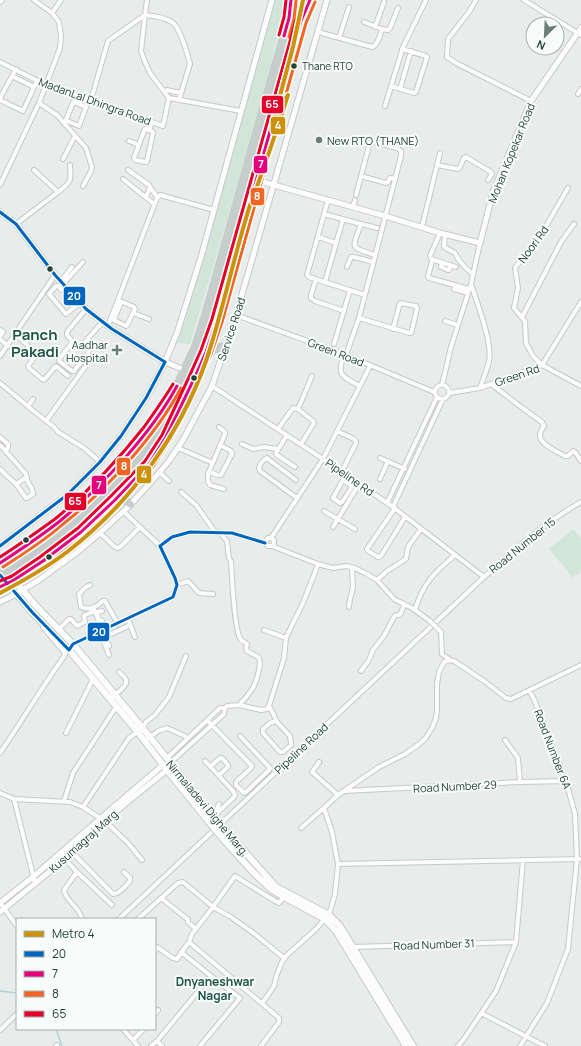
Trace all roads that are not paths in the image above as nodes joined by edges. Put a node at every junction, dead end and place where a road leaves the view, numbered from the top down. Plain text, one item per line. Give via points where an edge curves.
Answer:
1 (34, 0) edge
2 (61, 0) edge
3 (147, 0) edge
4 (272, 0) edge
5 (293, 0) edge
6 (306, 0) edge
7 (310, 0) edge
8 (327, 0) edge
9 (426, 0) edge
10 (476, 0) edge
11 (524, 0) edge
12 (384, 2) dead end
13 (349, 7) dead end
14 (398, 8) dead end
15 (52, 13) junction
16 (145, 15) junction
17 (300, 21) junction
18 (364, 22) dead end
19 (375, 26) junction
20 (382, 29) junction
21 (318, 32) junction
22 (580, 32) edge
23 (339, 38) junction
24 (402, 48) junction
25 (411, 51) junction
26 (0, 62) edge
27 (16, 69) junction
28 (12, 76) junction
29 (37, 81) junction
30 (46, 85) junction
31 (391, 86) junction
32 (34, 87) junction
33 (400, 89) junction
34 (581, 89) edge
35 (167, 90) dead end
36 (181, 93) junction
37 (578, 94) dead end
38 (76, 95) junction
39 (169, 98) junction
40 (90, 99) junction
41 (0, 100) edge
42 (179, 100) junction
43 (531, 101) junction
44 (39, 102) junction
45 (73, 102) junction
46 (385, 106) dead end
47 (86, 107) junction
48 (241, 111) junction
49 (152, 122) junction
50 (149, 130) junction
51 (75, 136) junction
52 (129, 141) dead end
53 (139, 145) junction
54 (440, 153) dead end
55 (63, 159) dead end
56 (70, 165) dead end
57 (437, 165) junction
58 (34, 170) dead end
59 (128, 170) dead end
60 (361, 176) junction
61 (123, 179) dead end
62 (395, 179) junction
63 (256, 180) junction
64 (488, 180) dead end
65 (0, 185) edge
66 (274, 185) junction
67 (83, 186) dead end
68 (150, 187) junction
69 (568, 188) dead end
70 (58, 192) junction
71 (356, 195) dead end
72 (146, 197) junction
73 (157, 197) junction
74 (328, 200) junction
75 (355, 200) dead end
76 (154, 204) junction
77 (353, 207) junction
78 (214, 210) junction
79 (0, 212) edge
80 (324, 214) junction
81 (386, 216) junction
82 (343, 219) junction
83 (16, 224) junction
84 (361, 224) junction
85 (574, 224) dead end
86 (422, 227) junction
87 (378, 228) dead end
88 (443, 233) junction
89 (318, 237) junction
90 (336, 243) junction
91 (480, 243) junction
92 (375, 255) junction
93 (433, 261) junction
94 (83, 262) dead end
95 (374, 262) junction
96 (72, 267) dead end
97 (348, 267) dead end
98 (456, 267) dead end
99 (473, 274) junction
100 (55, 275) junction
101 (316, 279) junction
102 (325, 282) junction
103 (63, 284) junction
104 (454, 289) dead end
105 (469, 289) junction
106 (350, 290) junction
107 (365, 295) junction
108 (120, 301) junction
109 (80, 302) junction
110 (581, 302) edge
111 (86, 309) junction
112 (344, 311) junction
113 (133, 313) junction
114 (236, 315) junction
115 (522, 317) junction
116 (359, 318) junction
117 (149, 319) dead end
118 (445, 321) dead end
119 (106, 324) junction
120 (458, 325) junction
121 (393, 329) junction
122 (16, 334) junction
123 (2, 335) edge
124 (334, 344) dead end
125 (8, 346) junction
126 (226, 346) junction
127 (206, 352) junction
128 (345, 355) junction
129 (0, 356) edge
130 (165, 362) junction
131 (542, 365) junction
132 (370, 366) junction
133 (84, 367) dead end
134 (185, 370) junction
135 (68, 376) dead end
136 (312, 376) dead end
137 (0, 383) edge
138 (442, 384) junction
139 (491, 384) junction
140 (212, 386) junction
141 (360, 386) junction
142 (581, 386) edge
143 (480, 388) junction
144 (434, 392) junction
145 (449, 393) junction
146 (437, 398) junction
147 (33, 399) dead end
148 (171, 399) junction
149 (443, 399) junction
150 (181, 404) junction
151 (28, 406) junction
152 (298, 409) junction
153 (46, 421) junction
154 (219, 427) dead end
155 (278, 429) junction
156 (337, 431) junction
157 (287, 435) junction
158 (0, 437) edge
159 (242, 444) dead end
160 (301, 444) junction
161 (0, 445) edge
162 (220, 445) junction
163 (178, 448) junction
164 (278, 449) junction
165 (6, 451) junction
166 (380, 458) dead end
167 (323, 459) junction
168 (388, 461) junction
169 (581, 461) edge
170 (100, 462) junction
171 (213, 462) junction
172 (295, 467) dead end
173 (403, 468) junction
174 (0, 469) edge
175 (342, 471) junction
176 (410, 471) junction
177 (159, 472) junction
178 (209, 472) junction
179 (27, 477) junction
180 (380, 479) dead end
181 (296, 480) dead end
182 (169, 481) dead end
183 (357, 482) junction
184 (16, 484) junction
185 (352, 486) junction
186 (224, 489) dead end
187 (181, 492) dead end
188 (120, 495) junction
189 (297, 498) junction
190 (581, 502) edge
191 (387, 503) junction
192 (130, 504) junction
193 (394, 508) junction
194 (324, 510) dead end
195 (124, 511) junction
196 (405, 517) junction
197 (338, 519) junction
198 (140, 527) junction
199 (333, 527) dead end
200 (355, 529) dead end
201 (421, 529) junction
202 (217, 532) junction
203 (100, 533) junction
204 (271, 538) junction
205 (265, 543) junction
206 (0, 546) edge
207 (160, 546) junction
208 (272, 546) junction
209 (455, 555) junction
210 (0, 564) edge
211 (318, 564) junction
212 (352, 568) junction
213 (0, 571) edge
214 (438, 571) junction
215 (0, 575) edge
216 (484, 577) junction
217 (0, 580) edge
218 (376, 580) junction
219 (437, 581) dead end
220 (10, 582) junction
221 (90, 585) dead end
222 (177, 585) junction
223 (0, 587) edge
224 (23, 590) junction
225 (16, 594) junction
226 (212, 594) dead end
227 (0, 602) edge
228 (404, 604) junction
229 (349, 607) dead end
230 (415, 610) junction
231 (102, 611) dead end
232 (32, 612) junction
233 (95, 612) junction
234 (128, 619) junction
235 (118, 624) junction
236 (130, 625) junction
237 (59, 629) junction
238 (103, 630) junction
239 (264, 630) dead end
240 (134, 636) dead end
241 (105, 637) junction
242 (286, 638) junction
243 (73, 644) junction
244 (109, 646) dead end
245 (69, 650) junction
246 (109, 655) dead end
247 (186, 656) dead end
248 (450, 660) junction
249 (581, 665) edge
250 (361, 671) dead end
251 (120, 672) dead end
252 (93, 679) junction
253 (529, 690) junction
254 (112, 697) junction
255 (239, 705) junction
256 (269, 706) junction
257 (116, 707) junction
258 (225, 708) junction
259 (207, 720) junction
260 (276, 721) junction
261 (209, 727) junction
262 (140, 729) junction
263 (212, 732) dead end
264 (66, 733) dead end
265 (185, 736) dead end
266 (240, 736) dead end
267 (150, 737) junction
268 (505, 740) dead end
269 (145, 741) junction
270 (0, 753) edge
271 (168, 760) junction
272 (205, 760) dead end
273 (319, 762) dead end
274 (210, 766) junction
275 (165, 768) junction
276 (219, 775) junction
277 (566, 781) junction
278 (520, 782) junction
279 (344, 791) junction
280 (0, 793) edge
281 (338, 795) junction
282 (14, 799) junction
283 (64, 801) junction
284 (219, 804) dead end
285 (83, 807) junction
286 (324, 808) junction
287 (208, 810) junction
288 (202, 815) junction
289 (215, 816) junction
290 (100, 818) junction
291 (106, 822) junction
292 (302, 828) dead end
293 (67, 847) junction
294 (72, 852) junction
295 (246, 853) junction
296 (60, 854) junction
297 (240, 857) junction
298 (64, 859) junction
299 (579, 859) edge
300 (142, 860) dead end
301 (523, 860) junction
302 (338, 864) junction
303 (77, 872) junction
304 (124, 872) dead end
305 (34, 880) junction
306 (284, 897) junction
307 (161, 898) junction
308 (0, 903) edge
309 (112, 906) dead end
310 (213, 906) junction
311 (2, 910) edge
312 (327, 917) junction
313 (82, 918) edge
314 (119, 918) edge
315 (139, 918) edge
316 (16, 925) edge
317 (196, 929) junction
318 (189, 942) junction
319 (516, 942) junction
320 (353, 947) junction
321 (156, 950) edge
322 (182, 952) junction
323 (284, 958) junction
324 (211, 976) junction
325 (247, 991) junction
326 (240, 998) junction
327 (262, 1002) junction
328 (158, 1010) dead end
329 (156, 1013) edge
330 (481, 1013) junction
331 (16, 1015) edge
332 (0, 1030) edge
333 (126, 1030) edge
334 (143, 1030) edge
335 (526, 1036) junction
336 (133, 1040) junction
337 (157, 1041) junction
338 (138, 1046) edge
339 (151, 1046) edge
340 (162, 1046) edge
341 (200, 1046) edge
342 (261, 1046) edge
343 (406, 1046) edge
344 (413, 1046) edge
345 (458, 1046) edge
346 (520, 1046) edge
347 (545, 1046) edge

1 - 15 street
2 - 15 street
3 - 16 street
4 - 48 street
5 - 134 highway via 205,316
6 - 17 highway
7 - 17 highway
8 - 21 street, Service Road
9 - 24 street
10 - 43 street via 448,39 447,57
11 - 22 street
12 - 19 street
13 - 23 street
14 - 20 street via 390,28
15 - 30 street via 59,22 62,36
16 - 36 street via 165,19 176,25 190,64
16 - 39 street via 141,52 150,73
16 - 40 street via 108,40
17 - 63 highway
18 - 19 street
19 - 20 street
20 - 23 street via 374,47
21 - 23 street
21 - 66 street, Service Road
22 - 43 street, Mohan Kopekar Road
24 - 25 street
24 - 31 street
25 - 33 street
25 - 33 street via 427,57 416,92
26 - 27 street, MadanLal Dhingra Road
27 - 28 street
27 - 29 street, MadanLal Dhingra Road
28 - 32 street
28 - 41 street
29 - 30 street, MadanLal Dhingra Road
29 - 32 street
30 - 38 street, MadanLal Dhingra Road
30 - 44 street
31 - 33 street
31 - 46 street
32 - 41 street via 23,111
34 - 37 street
35 - 36 street
36 - 42 street
38 - 40 street, MadanLal Dhingra Road
38 - 45 street
39 - 42 street
39 - 49 street, MadanLal Dhingra Road via 163,126
40 - 47 street
40 - 49 street, MadanLal Dhingra Road
42 - 48 street
43 - 91 street, Mohan Kopekar Road via 493,192
44 - 51 street via 57,115
44 - 65 street
45 - 47 street
45 - 47 street via 66,120 79,126
48 - 78 street
49 - 50 street
50 - 53 street via 145,129
50 - 53 street via 153,134 146,162 134,158
51 - 55 street
51 - 67 street via 86,148 92,167
52 - 53 street
54 - 57 street
56 - 70 street via 69,184
57 - 64 street via 458,168 465,157 491,172
57 - 86 street
58 - 70 street
59 - 68 street
60 - 62 street via 386,183 390,178
60 - 62 street via 372,141 401,151
60 - 71 street
61 - 72 street
62 - 81 street
63 - 66 street
63 - 127 highway
66 - 74 street
66 - 114 street, Service Road
68 - 72 street
68 - 73 street
69 - 115 street, Noori Rd via 546,226 515,268 518,288 514,308
70 - 83 street
72 - 76 street
73 - 76 street
73 - 78 street via 160,195
74 - 77 street
74 - 80 street
75 - 77 street
76 - 108 street
77 - 81 street
78 - 130 street via 177,333
79 - 83 street
80 - 82 street
80 - 89 street
81 - 86 street
81 - 92 street
82 - 84 street
82 - 90 street
83 - 100 street
84 - 87 street
84 - 92 street via 355,247
85 - 115 street via 561,242
86 - 88 street
88 - 91 street
88 - 93 street via 439,243 433,247 430,256
88 - 99 street via 444,247 455,252 463,266
89 - 90 street
89 - 101 street via 307,274
90 - 102 street
91 - 99 street
92 - 95 street
93 - 98 street
93 - 105 street via 429,278
94 - 103 street
95 - 97 street via 351,257
95 - 107 street
96 - 103 street
99 - 105 street
100 - 103 street
100 - 122 street
101 - 102 street
101 - 112 street via 311,298
102 - 106 street
103 - 109 street
103 - 109 street via 62,290 56,286 49,294 66,314
104 - 105 street
105 - 120 street
105 - 143 street via 486,331 490,350
106 - 107 street
106 - 112 street
107 - 116 street
108 - 113 street via 134,307
108 - 113 street via 114,320 126,326
108 - 119 street
109 - 111 street
110 - 131 street
111 - 119 street
111 - 119 street via 67,332 72,341 59,361 72,371 88,353 89,350 84,343 98,327
112 - 124 street
113 - 117 street
114 - 126 street, Service Road
114 - 128 street, Green Road
115 - 131 street, Noori Rd via 525,321 526,343
116 - 121 street
116 - 128 street
118 - 120 street
119 - 130 street
120 - 138 street
121 - 121 street via 411,333 416,306 400,303
122 - 125 street
122 - 135 street via 35,352 36,355 28,366 42,380 56,366
123 - 125 street
125 - 129 street
126 - 127 highway
126 - 140 street, Service Road
127 - 150 highway
128 - 132 street, Green Road
128 - 141 street via 340,368 343,376
130 - 134 street
130 - 170 street via 143,403
131 - 139 street, Green Rd
131 - 142 street, Green Rd
132 - 141 street
132 - 144 street, Green Road
133 - 153 street
134 - 148 highway
136 - 152 street
137 - 151 street
138 - 144 street via 437,386
138 - 145 street via 448,388
139 - 143 street, Green Rd
139 - 169 street via 542,422 544,426 540,439 547,446 565,456 573,451
140 - 155 street, Pipeline Rd
140 - 163 street, Service Road
141 - 156 street
143 - 145 street, Green Rd
144 - 146 street
145 - 149 street
146 - 149 street
146 - 173 street
147 - 151 street
148 - 210 highway via 132,449 66,516
148 - 213 highway, bridge via 138,454 104,490 34,549
149 - 176 street
150 - 188 highway via 149,464
150 - 217 highway, bridge via 144,459 110,496 39,556
151 - 153 street
152 - 155 street via 294,408
152 - 160 street via 314,421
153 - 170 street
154 - 162 street via 225,432
155 - 157 street, Pipeline Rd
156 - 167 street
156 - 175 street via 356,441
157 - 160 street, Pipeline Rd
157 - 164 street
158 - 165 street via 8,444
159 - 164 street via 253,449
160 - 167 street, Pipeline Rd
161 - 165 street
162 - 171 street
162 - 178 street via 232,454 221,475
163 - 171 street
163 - 177 street, Service Road
164 - 172 street via 277,455
165 - 179 street
166 - 168 street
167 - 175 street, Pipeline Rd
167 - 189 street
168 - 173 street
168 - 180 street
170 - 206 street via 68,495
171 - 178 street
173 - 176 street
173 - 191 street
174 - 184 street
175 - 183 street, Pipeline Rd
176 - 193 street
177 - 182 street
177 - 192 street, Service Road
178 - 186 street via 210,485
179 - 184 street
179 - 184 street via 34,491 28,498
181 - 189 street via 268,458 259,466 260,471
183 - 185 street
183 - 191 street, Pipeline Rd
183 - 197 street
185 - 185 street via 342,502 333,498 343,480
187 - 202 street via 196,505
188 - 192 highway
188 - 220 highway via 81,532
189 - 204 street
190 - 216 street, Road Number 15 via 527,538
191 - 193 street, Pipeline Rd
192 - 195 street, Service Road
193 - 196 street, Pipeline Rd
193 - 196 street via 368,551 378,557 381,556
194 - 197 street
195 - 198 street
195 - 203 street, Service Road
196 - 201 street, Pipeline Rd
197 - 199 street
197 - 200 street
198 - 203 street via 118,548
198 - 207 street
201 - 209 street, Pipeline Rd
201 - 218 street via 408,548 406,559
202 - 205 street via 232,533
202 - 207 street via 190,532 172,537
202 - 255 street via 227,541 235,619 239,634 241,640 247,644 247,651 259,658 260,662 253,687
203 - 224 street, Service Road
204 - 205 street via 266,539
204 - 208 street via 274,540
205 - 208 street
207 - 222 street
208 - 211 street
209 - 214 street
209 - 216 street, Pipeline Rd
210 - 220 main road, Nirmaladevi Dighe Marg,
211 - 212 street via 333,568
211 - 242 street
212 - 218 street
212 - 229 street via 353,586
214 - 219 street via 434,578
214 - 230 street via 424,588
215 - 220 main road, Nirmaladevi Dighe Marg,
216 - 314 street, Pipeline Road
218 - 228 street via 394,599
220 - 223 highway
220 - 224 main road, Nirmaladevi Dighe Marg,
220 - 225 main road, Nirmaladevi Dighe Marg,
221 - 233 street via 79,594 81,607
222 - 226 street via 188,580 199,593
222 - 234 street via 173,597
224 - 225 street, Service Road
224 - 237 main road, Nirmaladevi Dighe Marg,
225 - 227 street, Service Road
225 - 232 main road, Nirmaladevi Dighe Marg,
228 - 230 street
228 - 250 street via 401,613 394,617
230 - 248 street, bridge via 441,632 441,652
231 - 233 street
232 - 245 main road, Nirmaladevi Dighe Marg,
232 - 270 street via 31,614 65,655
233 - 235 street via 105,601
233 - 237 street via 84,616 86,622 77,626 69,619
233 - 238 street via 102,621
234 - 235 street
234 - 236 street
235 - 238 street
236 - 240 street
236 - 241 street
237 - 243 main road, Nirmaladevi Dighe Marg,
238 - 241 street
238 - 243 street
238 - 246 street
239 - 242 street
241 - 244 street
242 - 256 street via 284,658
243 - 245 street
243 - 254 main road, Nirmaladevi Dighe Marg,
245 - 252 main road, Nirmaladevi Dighe Marg,
247 - 262 street via 169,697
248 - 253 street via 509,699 514,699
248 - 279 street via 444,662 439,672 436,718 424,739 405,754 379,767
249 - 253 street
251 - 254 street via 126,683
252 - 254 main road, Nirmaladevi Dighe Marg,
252 - 264 street
253 - 277 street, Road Number 6A
254 - 257 main road, Nirmaladevi Dighe Marg,
254 - 262 main road, Nirmaladevi Dighe Marg,
255 - 256 street via 261,710
255 - 258 street
256 - 260 street
257 - 262 main road, Nirmaladevi Dighe Marg,
257 - 283 street via 73,773
258 - 259 street via 220,708
258 - 261 street via 224,714
259 - 261 street
259 - 271 street
260 - 260 street via 290,736 291,745 283,752 280,752 263,729
261 - 263 street
261 - 266 street via 252,766 236,782 244,793 270,768
261 - 271 street
262 - 267 main road, Nirmaladevi Dighe Marg,
262 - 269 main road, Nirmaladevi Dighe Marg,
262 - 285 street via 129,738
265 - 267 street via 167,728
267 - 269 street
267 - 271 main road, Nirmaladevi Dighe Marg,
268 - 278 street via 518,758
269 - 275 main road, Nirmaladevi Dighe Marg,
271 - 287 main road, Nirmaladevi Dighe Marg,
272 - 274 street
273 - 281 street via 312,772
274 - 276 street
274 - 276 street via 222,758 228,767
275 - 288 main road, Nirmaladevi Dighe Marg,
275 - 290 street, Kusumagraj Marg
275 - 291 street, Kusumagraj Marg
276 - 289 street via 235,795
277 - 278 street, Road Number 29
277 - 299 street, Road Number 6A via 575,814
278 - 279 street, Road Number 29
279 - 281 street
280 - 282 street
281 - 286 street
282 - 283 street
282 - 305 street
283 - 285 street
284 - 289 street
285 - 290 street
286 - 292 street
286 - 302 street
287 - 288 main road
287 - 289 main road, Nirmaladevi Dighe Marg,
288 - 297 main road, Nirmaladevi Dighe Marg,, bridge
289 - 295 main road, Nirmaladevi Dighe Marg,, bridge
290 - 291 street
290 - 293 street, Kusumagraj Marg
291 - 294 street, Kusumagraj Marg
291 - 300 street
293 - 294 street
293 - 296 street, Kusumagraj Marg
294 - 298 street, Kusumagraj Marg
294 - 304 street via 112,894 116,894 130,880
295 - 297 main road
295 - 312 main road, Nirmaladevi Dighe Marg, via 276,887
296 - 298 street
296 - 305 street, Kusumagraj Marg
297 - 306 main road, Nirmaladevi Dighe Marg, via 272,890
298 - 303 street
298 - 305 street, Kusumagraj Marg
299 - 301 street
299 - 335 street, Road Number 6A via 568,949 547,1003
301 - 302 street
301 - 319 street
302 - 312 street via 335,894
303 - 309 street
303 - 313 street via 64,890
305 - 308 street, Kusumagraj Marg
305 - 311 street, Kusumagraj Marg
306 - 310 street via 279,902 275,901 234,876
306 - 312 main road, Nirmaladevi Dighe Marg,
307 - 310 street via 183,882
307 - 315 street
307 - 317 street via 188,919
308 - 311 street
310 - 317 street
310 - 323 street via 256,935
311 - 316 street
312 - 320 main road, Nirmaladevi Dighe Marg, via 340,926
312 - 323 street
312 - 343 main road, Nirmaladevi Dighe Marg,
317 - 318 street
318 - 322 street
318 - 325 street
319 - 320 street, Road Number 31
319 - 330 street via 496,991
320 - 344 main road, Nirmaladevi Dighe Marg,
321 - 322 street via 173,958 177,958
322 - 324 street
323 - 327 street via 274,986
324 - 326 street
324 - 337 street
325 - 326 street
325 - 327 street
326 - 341 street
327 - 342 street via 279,1018 279,1022
328 - 329 street
330 - 335 street
330 - 345 street
331 - 332 street
333 - 336 street
334 - 336 street
335 - 346 street, Road Number 6A
335 - 347 street
336 - 338 street
337 - 339 street
337 - 340 street

